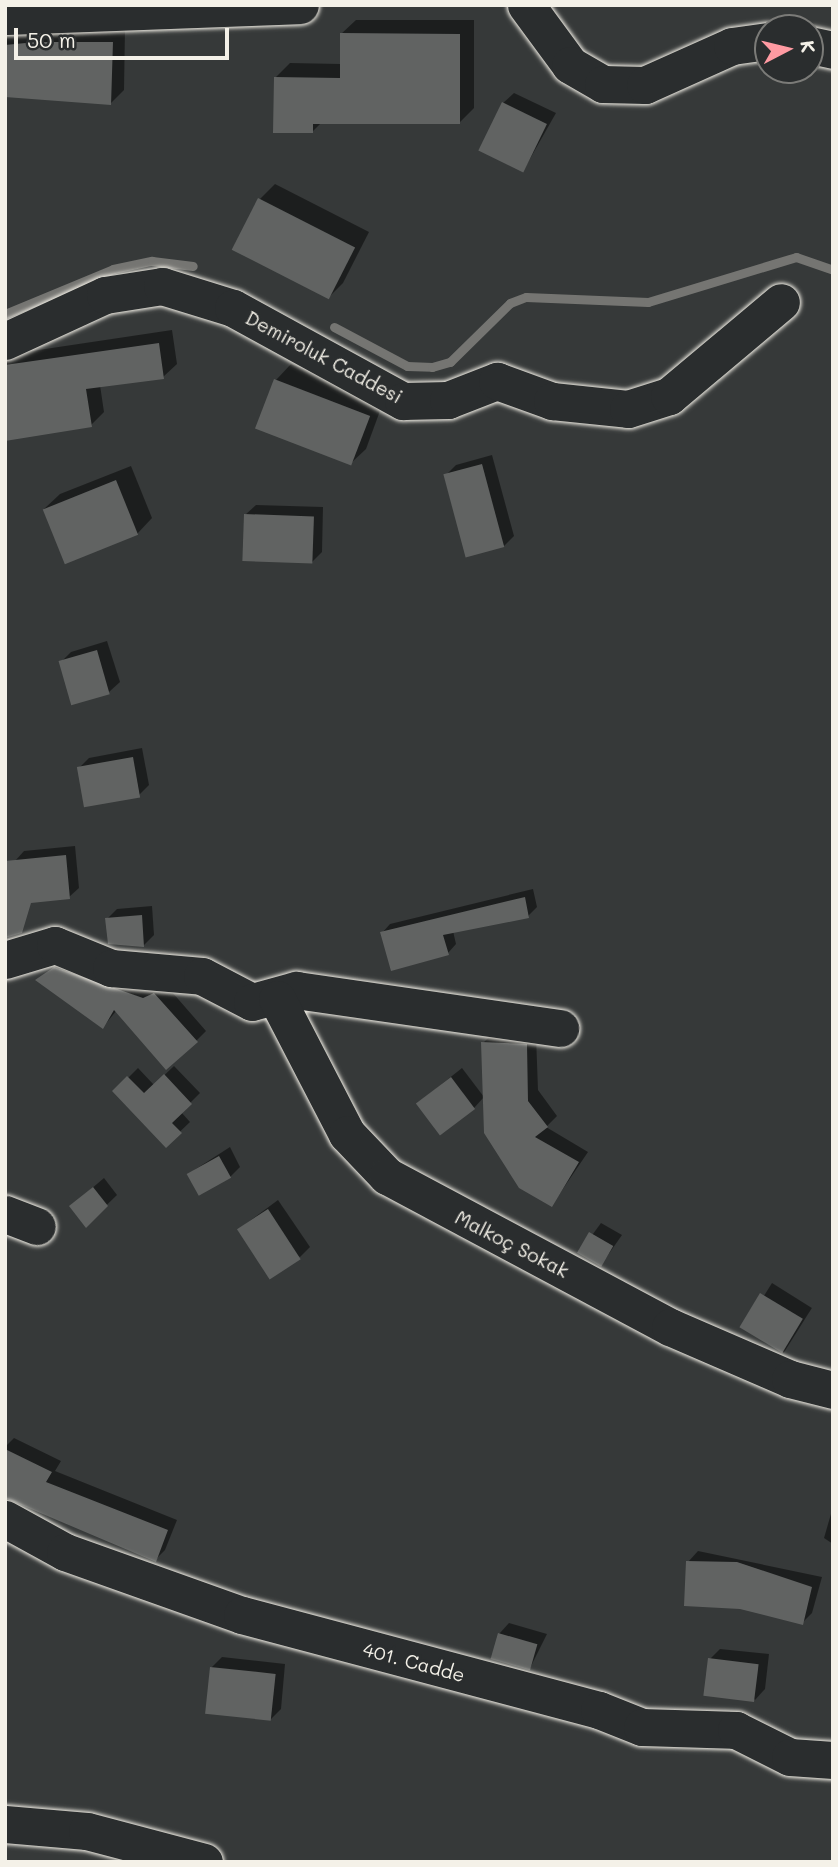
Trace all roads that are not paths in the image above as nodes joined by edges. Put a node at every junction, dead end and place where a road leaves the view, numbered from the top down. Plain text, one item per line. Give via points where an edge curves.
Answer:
1 (300, 5) edge
2 (526, 5) edge
3 (122, 9) edge
4 (5, 16) edge
5 (754, 43) edge
6 (780, 302) dead end
7 (5, 341) edge
8 (5, 960) edge
9 (277, 999) junction
10 (560, 1028) dead end
11 (833, 1390) edge
12 (5, 1519) edge
13 (833, 1760) edge
14 (5, 1824) edge
15 (204, 1862) edge

1 - 3 street
2 - 5 street via 570,65 603,84 645,85 732,46
3 - 4 street
6 - 7 street, Demiroluk Caddesi via 669,396 628,409 552,401 497,381 448,401 403,401 233,308 163,286 105,295
8 - 9 street via 55,945 111,968 192,974 252,1002
9 - 10 street via 296,990
9 - 11 street, Malkoç Sokak via 351,1140 387,1176 670,1327 790,1379
12 - 13 street, 401. Cadde via 65,1552 255,1619 642,1727 736,1730 790,1757
14 - 15 street via 88,1831

